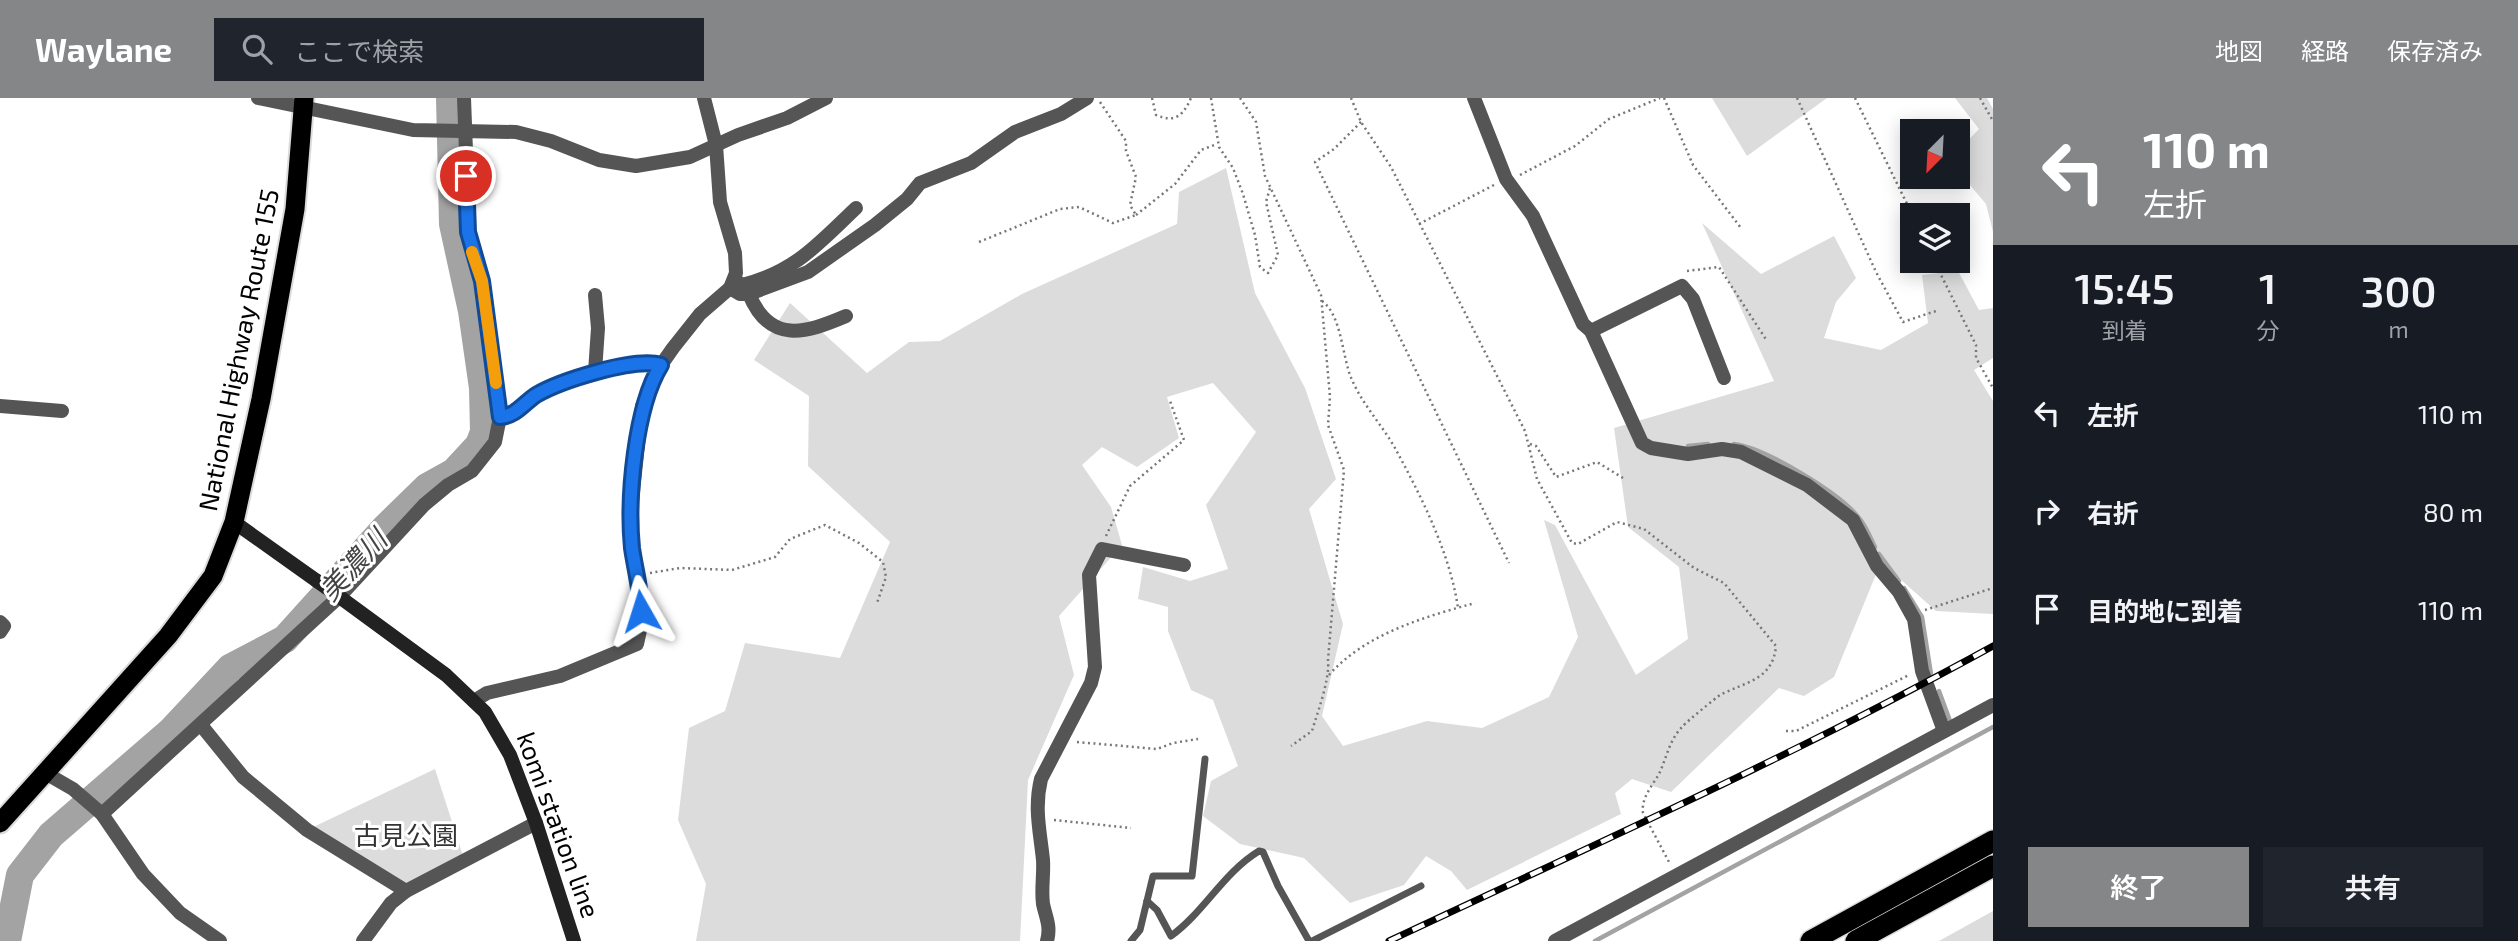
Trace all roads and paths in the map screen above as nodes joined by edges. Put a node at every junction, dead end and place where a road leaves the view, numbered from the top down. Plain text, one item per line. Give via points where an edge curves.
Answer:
1 (258, 98) edge
2 (464, 98) edge
3 (704, 98) edge
4 (826, 98) edge
5 (1087, 98) edge
6 (1098, 98) edge
7 (1152, 98) edge
8 (1191, 98) edge
9 (1211, 98) edge
10 (1240, 98) edge
11 (1351, 98) edge
12 (1474, 98) edge
13 (1662, 98) edge
14 (1797, 98) edge
15 (1855, 98) edge
16 (1980, 98) edge
17 (304, 104) edge
18 (1993, 121) edge
19 (1361, 122) junction
20 (464, 130) junction
21 (1218, 144) junction
22 (716, 145) junction
23 (1506, 180) junction
24 (1270, 188) junction
25 (1907, 203) edge
26 (856, 208) dead end
27 (1136, 215) junction
28 (1419, 223) junction
29 (1741, 228) dead end
30 (979, 242) dead end
31 (1940, 273) edge
32 (732, 284) junction
33 (1682, 286) junction
34 (749, 294) junction
35 (595, 295) dead end
36 (1321, 301) junction
37 (1936, 311) dead end
38 (846, 316) dead end
39 (1591, 331) junction
40 (1767, 341) dead end
41 (661, 365) junction
42 (595, 372) junction
43 (1724, 378) dead end
44 (1993, 388) edge
45 (1170, 401) dead end
46 (0, 406) edge
47 (62, 411) dead end
48 (500, 417) junction
49 (1530, 444) junction
50 (1623, 478) dead end
51 (234, 522) junction
52 (1102, 549) junction
53 (1508, 562) dead end
54 (1184, 565) dead end
55 (637, 575) junction
56 (1993, 588) edge
57 (341, 597) junction
58 (877, 603) dead end
59 (1475, 603) dead end
60 (1458, 608) junction
61 (1924, 610) dead end
62 (0, 622) edge
63 (0, 632) edge
64 (1922, 671) junction
65 (1329, 675) junction
66 (474, 701) junction
67 (1993, 705) edge
68 (201, 725) junction
69 (1786, 731) dead end
70 (1944, 731) junction
71 (1062, 739) junction
72 (1198, 739) dead end
73 (1291, 746) dead end
74 (1205, 759) dead end
75 (47, 774) junction
76 (101, 813) junction
77 (1036, 818) junction
78 (0, 823) edge
79 (536, 823) junction
80 (1131, 828) dead end
81 (1993, 841) edge
82 (1993, 866) edge
83 (1677, 877) junction
84 (1422, 886) dead end
85 (406, 891) junction
86 (1147, 901) junction
87 (220, 941) edge
88 (363, 941) edge
89 (574, 941) edge
90 (1047, 941) edge
91 (1132, 941) edge
92 (1310, 941) edge
93 (1555, 941) edge
94 (1811, 941) edge
95 (1856, 941) edge

1 - 17 street
2 - 20 street
3 - 22 street
4 - 22 street
5 - 34 street via 1016,132 979,158 920,183 835,256 808,272
6 - 27 path via 1126,141 1136,177 1130,205
7 - 8 path via 1156,115 1168,120 1176,119
9 - 21 path
10 - 24 path via 1256,122
11 - 19 path
12 - 23 street
13 - 23 path via 1609,120 1575,146
13 - 29 path via 1693,165
14 - 37 path via 1903,322
15 - 25 path
16 - 18 path
17 - 20 street via 413,130
17 - 51 highway, National Highway Route 155 via 295,209
19 - 28 path via 1391,167
19 - 53 path via 1315,162
20 - 22 street via 516,132 599,160 636,166 666,163
20 - 48 street via 468,232 482,281
21 - 24 path via 1243,194 1260,267 1268,273 1278,255 1266,202
21 - 27 path via 1201,150 1175,184
22 - 32 street via 720,202 734,253
23 - 28 path
23 - 39 street via 1533,216 1583,324
24 - 36 path
26 - 32 street via 816,248 782,273
27 - 30 path via 1113,223 1079,206 1060,209
28 - 49 path
31 - 44 path
32 - 34 street via 740,294
32 - 41 street via 701,314
33 - 39 street
33 - 40 path via 1684,271 1719,267
33 - 43 street via 1693,299
34 - 38 street via 768,322 793,332 812,331
35 - 42 street
36 - 60 path via 1336,326 1351,379 1395,450 1433,529
36 - 65 path via 1331,397 1328,425 1344,470
39 - 64 street via 1642,443 1651,449 1688,454 1722,449 1741,452 1807,485 1853,520 1877,566 1913,615
41 - 42 street
41 - 55 street via 642,406 631,511
42 - 48 street via 545,390 513,414
45 - 52 path via 1184,440 1130,486
46 - 47 street
48 - 57 street via 495,442 480,464 424,505
49 - 50 path via 1556,477 1597,462
49 - 83 path via 1537,479 1572,542 1578,544 1617,523 1644,529 1694,568 1724,583 1776,646 1775,657 1758,680 1717,696 1674,736 1642,804
51 - 57 main road, komi station line, bridge
51 - 75 highway, National Highway Route 155 via 200,597
52 - 54 street
52 - 71 street via 1089,575 1095,667
55 - 58 path via 680,568 732,570 775,557 790,539 825,525 883,562 886,577
55 - 66 street via 641,626 637,644 631,649 560,676 487,693
56 - 61 path
57 - 66 main road, komi station line
57 - 68 street
59 - 60 path
60 - 65 path via 1407,624 1373,641
62 - 63 street via 4,625
64 - 69 path via 1796,731
64 - 70 street
65 - 73 path via 1312,731
66 - 79 main road, komi station line via 510,755
67 - 70 street
68 - 76 street
68 - 85 street via 243,777 307,830
70 - 83 street
71 - 72 path via 1157,749
71 - 77 street via 1041,779
74 - 86 lane via 1192,876 1153,876
75 - 76 street
75 - 78 highway, National Highway Route 155
76 - 87 street via 143,874 180,912
77 - 80 path
77 - 90 street via 1043,903 1050,923
79 - 85 street
79 - 89 main road, komi station line
81 - 94 highway
82 - 95 highway
83 - 93 street
84 - 92 lane
85 - 88 street via 391,903
86 - 91 lane
86 - 92 lane via 1171,936 1205,905 1237,865 1259,851

